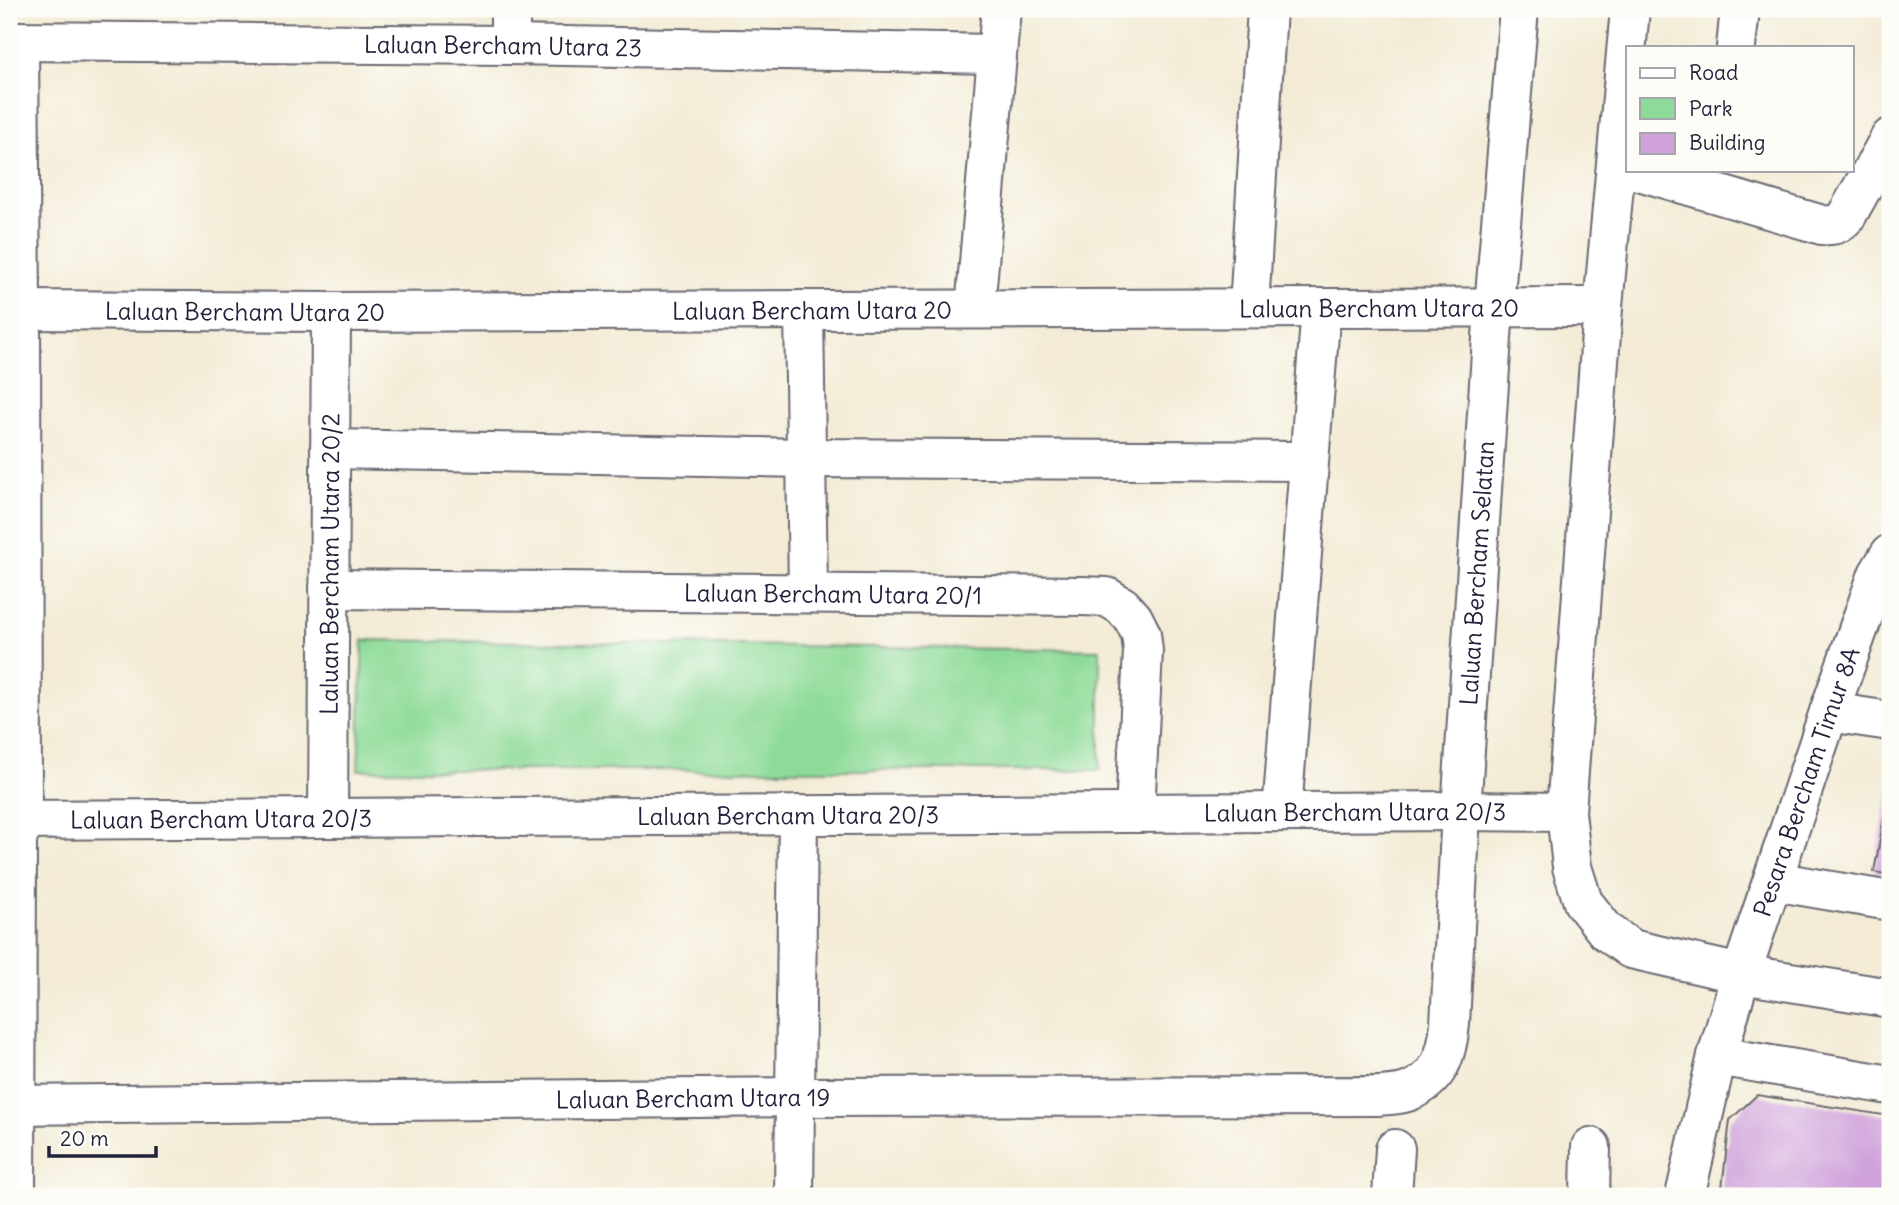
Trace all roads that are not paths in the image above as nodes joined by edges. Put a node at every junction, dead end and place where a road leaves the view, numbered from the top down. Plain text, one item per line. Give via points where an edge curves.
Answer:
1 (1002, 9) edge
2 (1267, 9) edge
3 (1519, 9) edge
4 (1630, 9) edge
5 (1740, 9) edge
6 (510, 27) edge
7 (14, 41) edge
8 (1629, 46) edge
9 (1736, 46) edge
10 (998, 54) junction
11 (1890, 138) edge
12 (1626, 167) edge
13 (1658, 172) edge
14 (1723, 182) edge
15 (1494, 307) junction
16 (1603, 307) junction
17 (1249, 308) junction
18 (1321, 308) junction
19 (975, 309) junction
20 (21, 310) junction
21 (804, 310) junction
22 (331, 312) junction
23 (330, 449) junction
24 (806, 458) junction
25 (1309, 461) junction
26 (1890, 554) edge
27 (329, 589) junction
28 (808, 593) junction
29 (1829, 712) junction
30 (1890, 721) edge
31 (1461, 811) junction
32 (1282, 812) junction
33 (1566, 812) junction
34 (1135, 813) junction
35 (798, 815) junction
36 (328, 818) junction
37 (16, 827) edge
38 (1773, 881) junction
39 (1890, 901) edge
40 (1741, 974) junction
41 (1890, 998) edge
42 (1717, 1056) junction
43 (1890, 1085) edge
44 (1379, 1096) joint
45 (795, 1097) junction
46 (13, 1105) edge
47 (1591, 1147) dead end
48 (1395, 1149) dead end
49 (16, 1196) edge
50 (794, 1196) edge
51 (1392, 1196) edge
52 (1590, 1196) edge
53 (1685, 1196) edge

1 - 10 street
2 - 17 street
3 - 15 street, Laluan Bercham Selatan
4 - 8 street
5 - 9 street
6 - 7 street, Laluan Bercham Utara 23
6 - 10 street, Laluan Bercham Utara 23
7 - 20 street
10 - 19 street
11 - 14 street via 1847,215 1832,226
12 - 16 street
13 - 14 street
15 - 16 street, Laluan Bercham Utara 20
15 - 18 street, Laluan Bercham Utara 20
15 - 31 street, Laluan Bercham Selatan
16 - 33 street
17 - 18 street, Laluan Bercham Utara 20
17 - 19 street, Laluan Bercham Utara 20
18 - 25 street
19 - 21 street, Laluan Bercham Utara 20
20 - 22 street, Laluan Bercham Utara 20
20 - 37 street
21 - 22 street, Laluan Bercham Utara 20
21 - 24 street
22 - 23 street, Laluan Bercham Utara 20/2
23 - 24 street
23 - 27 street, Laluan Bercham Utara 20/2
24 - 25 street
24 - 28 street
25 - 32 street
26 - 29 street, Pesara Bercham Timur 8A via 1878,574
27 - 28 street, Laluan Bercham Utara 20/1
27 - 36 street, Laluan Bercham Utara 20/2
28 - 34 street, Laluan Bercham Utara 20/1 via 1107,597 1122,606 1141,634 1143,651
29 - 30 street
29 - 38 street, Pesara Bercham Timur 8A
31 - 32 street, Laluan Bercham Utara 20/3
31 - 33 street, Laluan Bercham Utara 20/3
31 - 44 street, Laluan Bercham Selatan via 1447,1050 1438,1069 1423,1083 1406,1092
32 - 34 street, Laluan Bercham Utara 20/3
33 - 40 street via 1572,867 1583,902 1606,932 1631,949
34 - 35 street, Laluan Bercham Utara 20/3
35 - 36 street, Laluan Bercham Utara 20/3
35 - 45 street
36 - 37 street, Laluan Bercham Utara 20/3
37 - 46 street
38 - 39 street
38 - 40 street, Pesara Bercham Timur 8A
40 - 41 street
40 - 42 street, Pesara Bercham Timur 8A
42 - 43 street
42 - 53 street, Pesara Bercham Timur 8A
44 - 45 street, Laluan Bercham Utara 19
45 - 46 street, Laluan Bercham Utara 19
45 - 50 street
46 - 49 street
47 - 52 street
48 - 51 street

